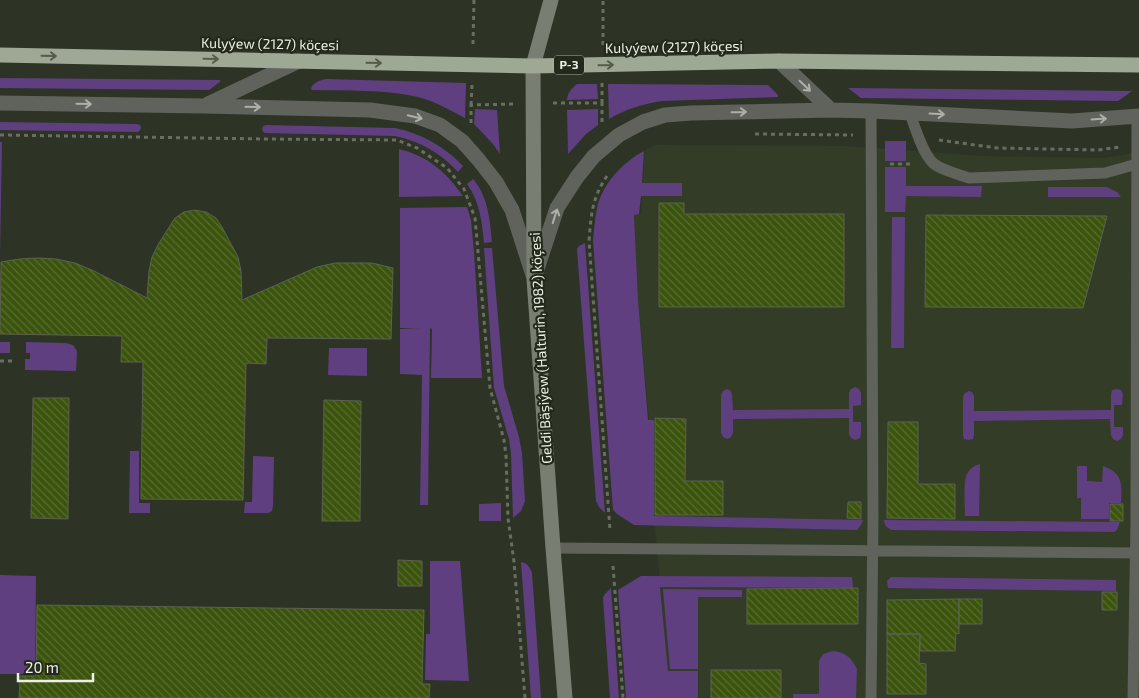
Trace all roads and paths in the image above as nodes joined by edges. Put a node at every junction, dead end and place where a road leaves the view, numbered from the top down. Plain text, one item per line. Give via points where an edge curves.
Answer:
1 (551, 0) edge
2 (0, 55) edge
3 (298, 61) junction
4 (780, 61) junction
5 (1139, 65) edge
6 (533, 66) junction
7 (0, 103) edge
8 (205, 106) junction
9 (831, 110) junction
10 (871, 111) junction
11 (910, 113) junction
12 (1138, 116) edge
13 (746, 134) dead end
14 (0, 135) edge
15 (871, 136) junction
16 (919, 136) junction
17 (1137, 143) junction
18 (872, 164) junction
19 (933, 164) junction
20 (1137, 164) junction
21 (610, 172) dead end
22 (534, 279) junction
23 (0, 362) edge
24 (15, 362) dead end
25 (553, 548) junction
26 (612, 548) junction
27 (873, 550) junction
28 (1137, 553) edge
29 (525, 698) edge
30 (565, 698) edge
31 (623, 698) edge
32 (871, 698) edge
33 (1133, 698) edge

1 - 6 street, Geldi Bäşiýew (Halturin, 1982) köçesi
2 -> 3 highway, Kulyýew (2127) köçesi / P-3
3 -> 6 highway, Kulyýew (2127) köçesi / P-3
3 - 8 street
4 - 5 highway, Kulyýew (2127) köçesi / P-3
6 -> 4 highway, Kulyýew (2127) köçesi / P-3
4 -> 9 street
6 - 22 street, Geldi Bäşiýew (Halturin, 1982) köçesi
7 -> 8 street
8 -> 22 street via 370,110 415,116 440,125 462,140 496,182 512,210
9 - 10 street
22 -> 9 street via 558,208 577,176 619,135 665,115
10 - 11 street
10 - 15 lane
11 -> 12 street via 1072,121
11 - 16 lane
12 - 17 lane
13 - 15 path
14 - 29 path via 397,140 429,155 447,168 464,189 476,218 490,388 506,456 508,518
15 - 18 lane
16 - 17 path via 997,148 1098,150
16 - 19 lane
17 - 20 lane
18 - 19 path
18 - 27 lane
19 - 20 lane via 969,178 1105,173
20 - 28 lane
21 - 26 path via 593,202 589,240
22 - 25 street, Geldi Bäşiýew (Halturin, 1982) köçesi
23 - 24 path
25 - 26 lane
25 - 30 street, Geldi Bäşiýew (Halturin, 1982) köçesi
26 - 27 lane
26 - 31 path
27 - 28 lane
27 - 32 lane
28 - 33 lane

